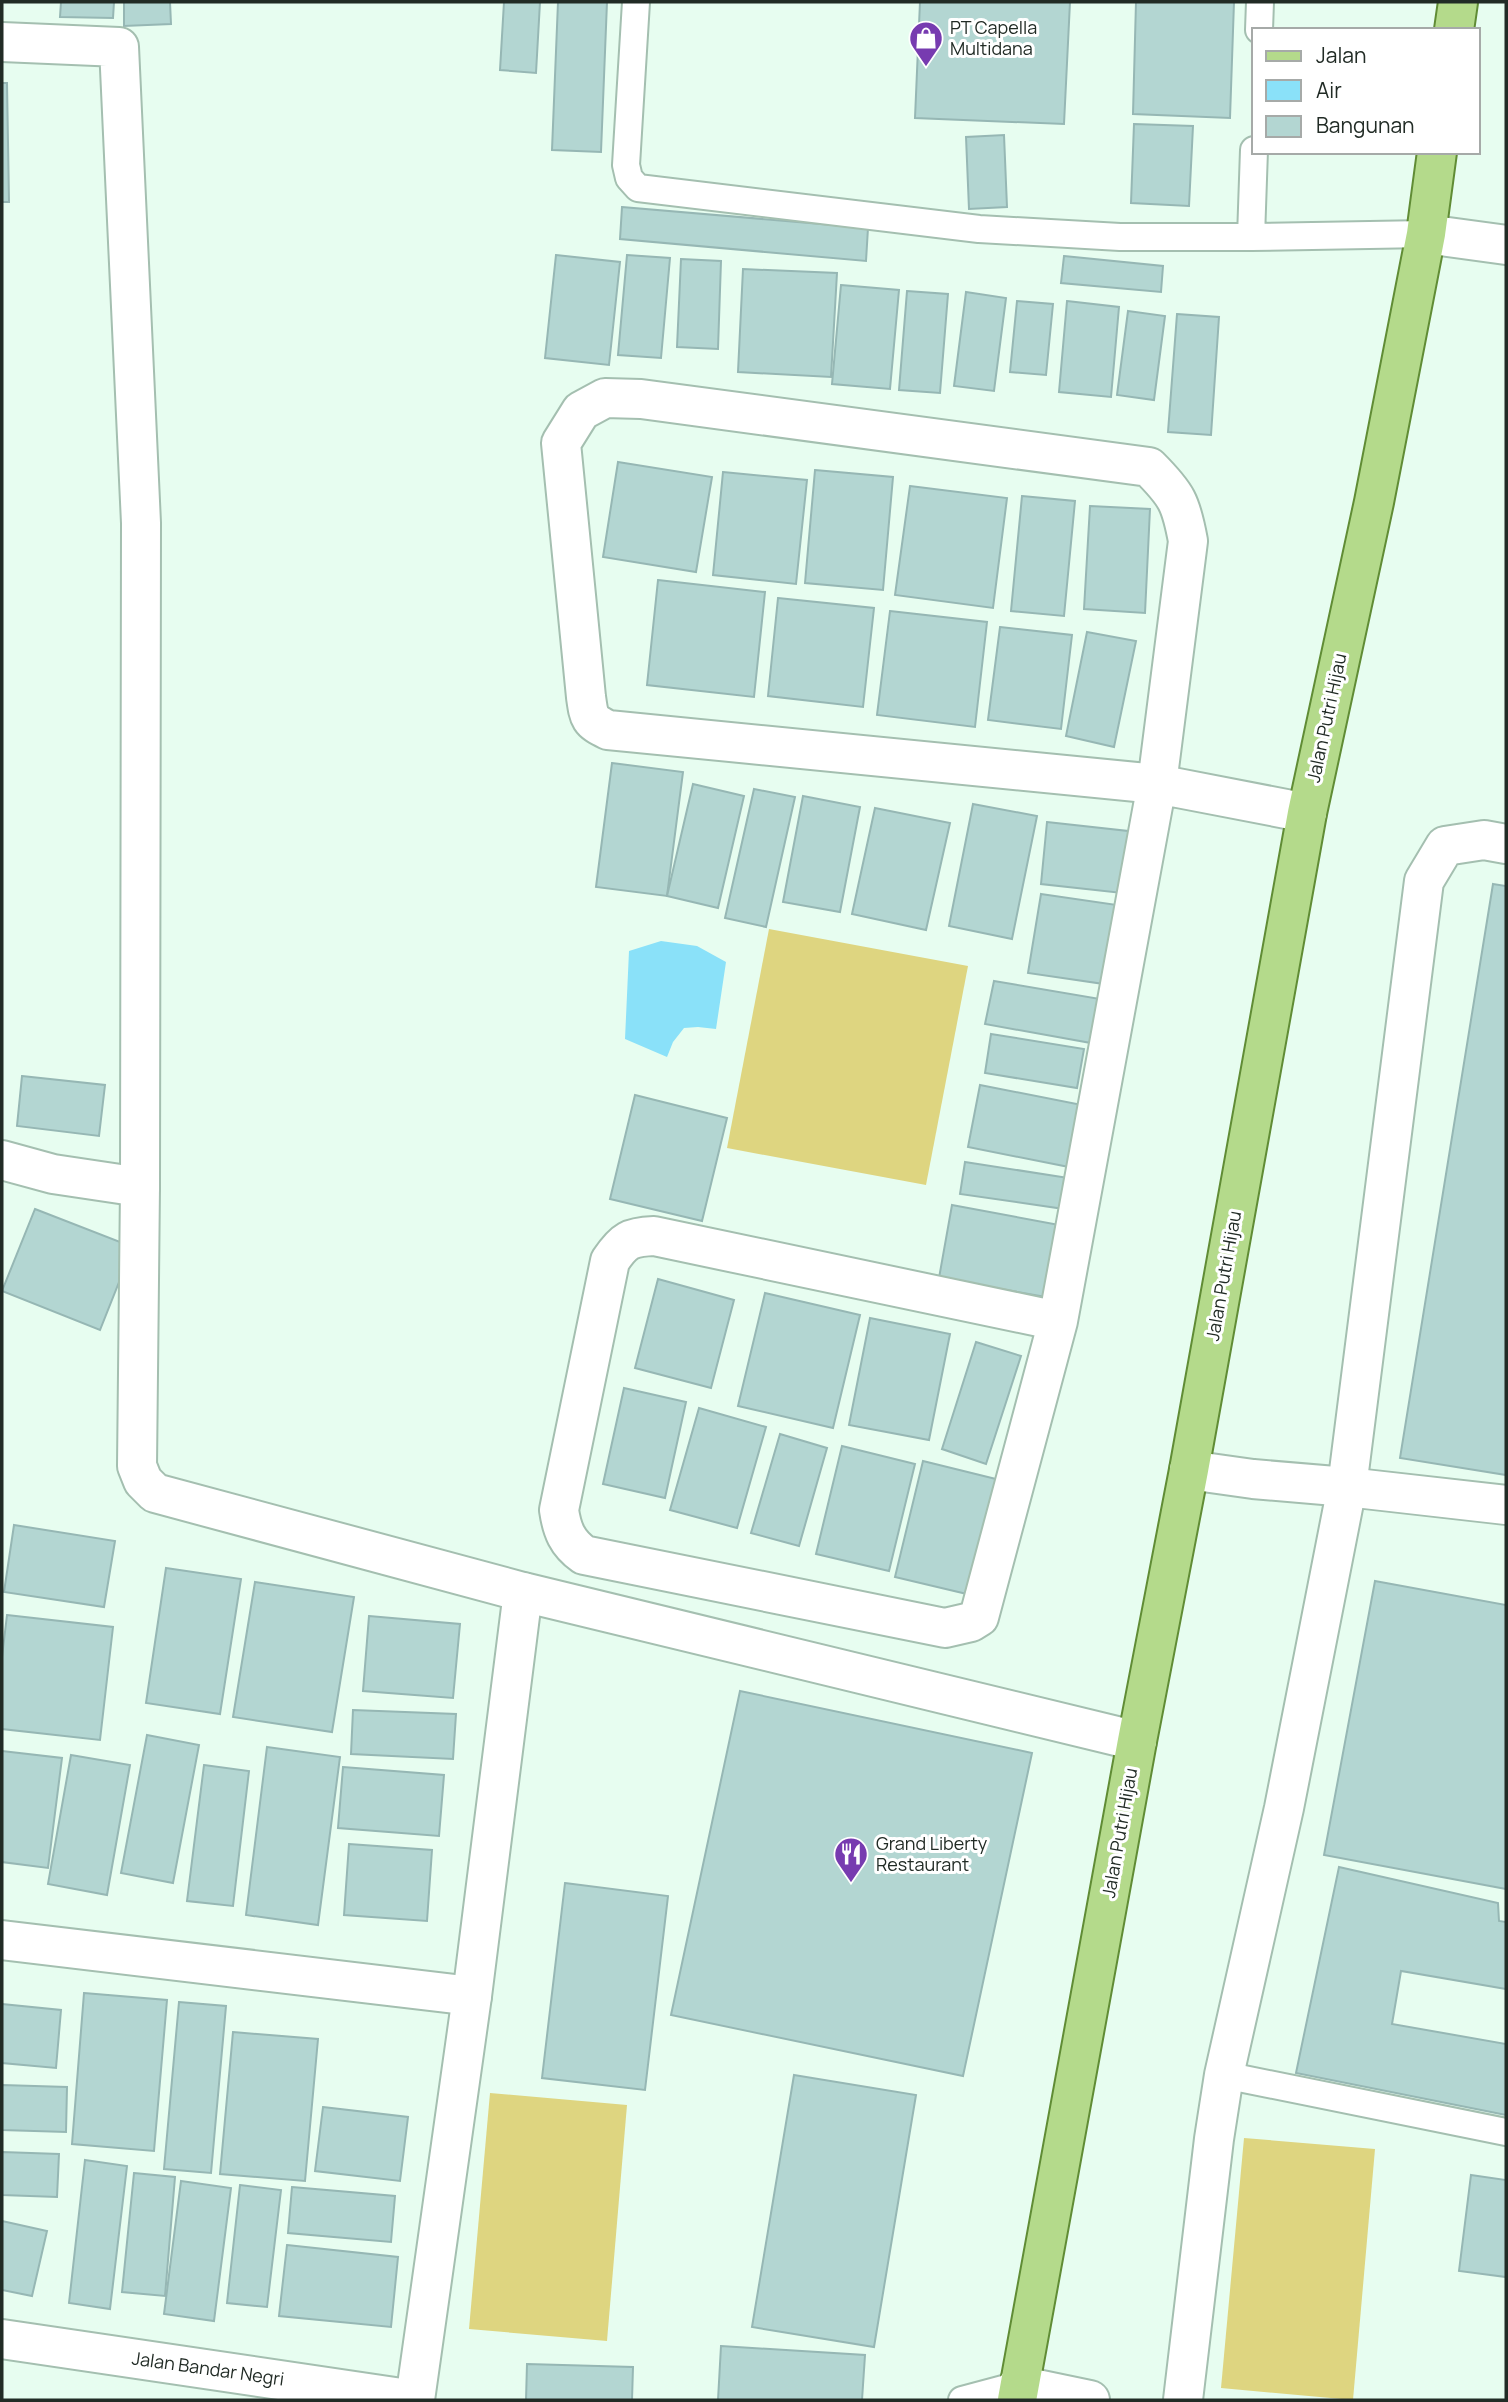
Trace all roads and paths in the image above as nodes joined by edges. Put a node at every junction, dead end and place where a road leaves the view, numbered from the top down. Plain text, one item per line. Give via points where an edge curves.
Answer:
1 (636, 2) edge
2 (1260, 2) edge
3 (1458, 2) edge
4 (1259, 28) edge
5 (1454, 28) edge
6 (2, 43) edge
7 (1254, 154) edge
8 (1437, 154) edge
9 (1426, 234) junction
10 (1251, 237) junction
11 (1506, 245) edge
12 (1157, 784) junction
13 (1307, 813) junction
14 (1506, 844) edge
15 (2, 1160) edge
16 (140, 1187) junction
17 (1058, 1321) junction
18 (1189, 1470) junction
19 (1347, 1487) junction
20 (1506, 1505) edge
21 (523, 1592) junction
22 (1137, 1741) junction
23 (2, 1940) edge
24 (472, 1996) junction
25 (1224, 2075) junction
26 (1506, 2132) edge
27 (2, 2339) edge
28 (1017, 2393) edge
29 (415, 2400) edge
30 (962, 2400) edge
31 (1090, 2400) edge
32 (1184, 2400) edge

1 - 10 lane via 626,165 638,188 979,229 1120,237
2 - 4 lane
3 - 5 main road
6 - 16 street via 119,47 141,523
7 - 10 lane
8 - 9 main road, Jalan Putri Hijau
9 - 10 lane
9 - 11 street
9 - 13 main road, Jalan Putri Hijau
12 - 12 street via 608,730 594,723 586,697 561,443 581,411 605,398 1149,467 1173,490 1183,510 1188,541
12 - 13 street
12 - 17 street
13 - 18 main road, Jalan Putri Hijau
14 - 19 street via 1483,840 1445,846 1424,881
15 - 16 street via 53,1174
16 - 21 street via 137,1466 143,1481 155,1493
17 - 17 street via 979,1617 971,1622 945,1628 584,1555 561,1528 559,1510 611,1261 621,1245 635,1237 654,1237
18 - 19 street
18 - 22 main road, Jalan Putri Hijau
19 - 20 street
19 - 25 street via 1284,1808
21 - 22 street
21 - 24 street
22 - 28 main road, Jalan Putri Hijau
23 - 24 street
24 - 29 street
25 - 26 lane
25 - 32 street
27 - 29 street, Jalan Bandar Negri
28 - 30 lane
28 - 31 street

